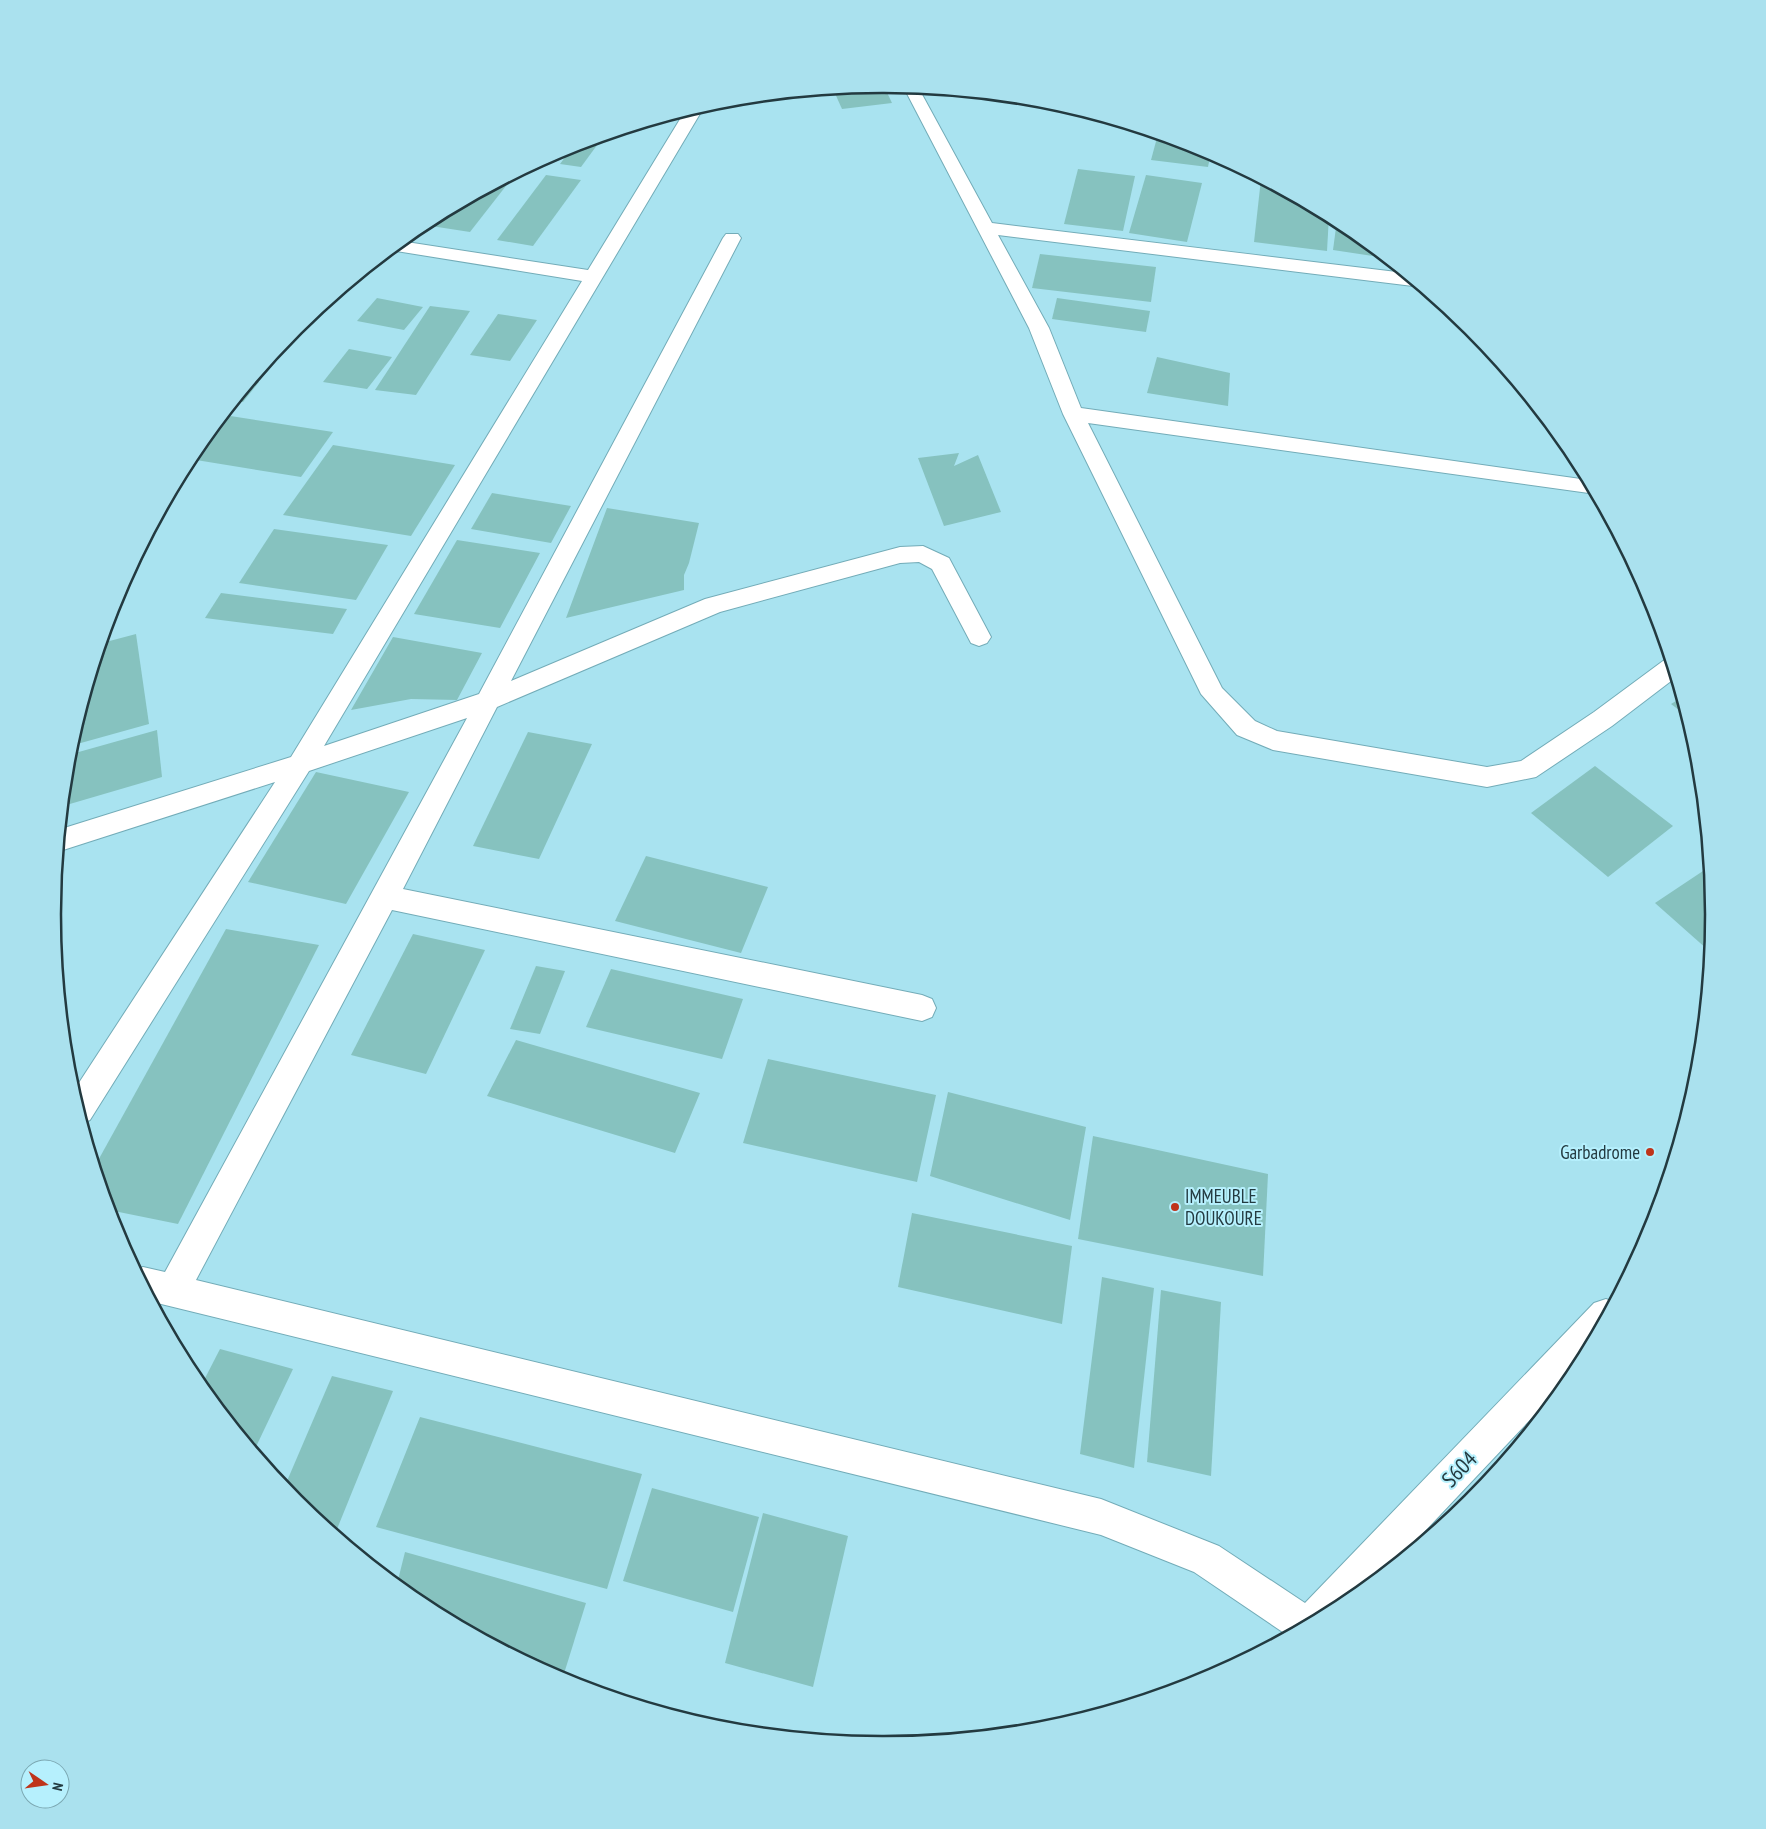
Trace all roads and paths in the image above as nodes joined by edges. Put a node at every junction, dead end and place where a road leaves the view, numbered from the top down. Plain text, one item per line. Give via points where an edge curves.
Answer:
1 (914, 94) edge
2 (691, 116) edge
3 (985, 228) junction
4 (732, 238) dead end
5 (404, 247) edge
6 (594, 277) junction
7 (1402, 279) edge
8 (1073, 414) junction
9 (1584, 487) edge
10 (979, 638) dead end
11 (1667, 671) edge
12 (488, 701) junction
13 (300, 764) junction
14 (65, 838) edge
15 (385, 897) junction
16 (922, 1008) dead end
17 (83, 1103) edge
18 (158, 1287) edge
19 (1592, 1329) edge
20 (1330, 1604) edge
21 (1300, 1622) edge

1 - 3 street
2 - 6 street
3 - 7 street
3 - 8 street via 1039,328
4 - 12 street
5 - 6 street
6 - 13 street
8 - 9 street
8 - 11 street via 1213,694 1246,728 1273,740 1487,777 1527,770 1604,719
10 - 12 street via 941,564 922,554 900,555 713,605
12 - 13 street
12 - 15 street
13 - 14 street
13 - 17 street
15 - 16 street
15 - 18 street
18 - 21 street via 1101,1517 1206,1559
19 - 20 street, S604

